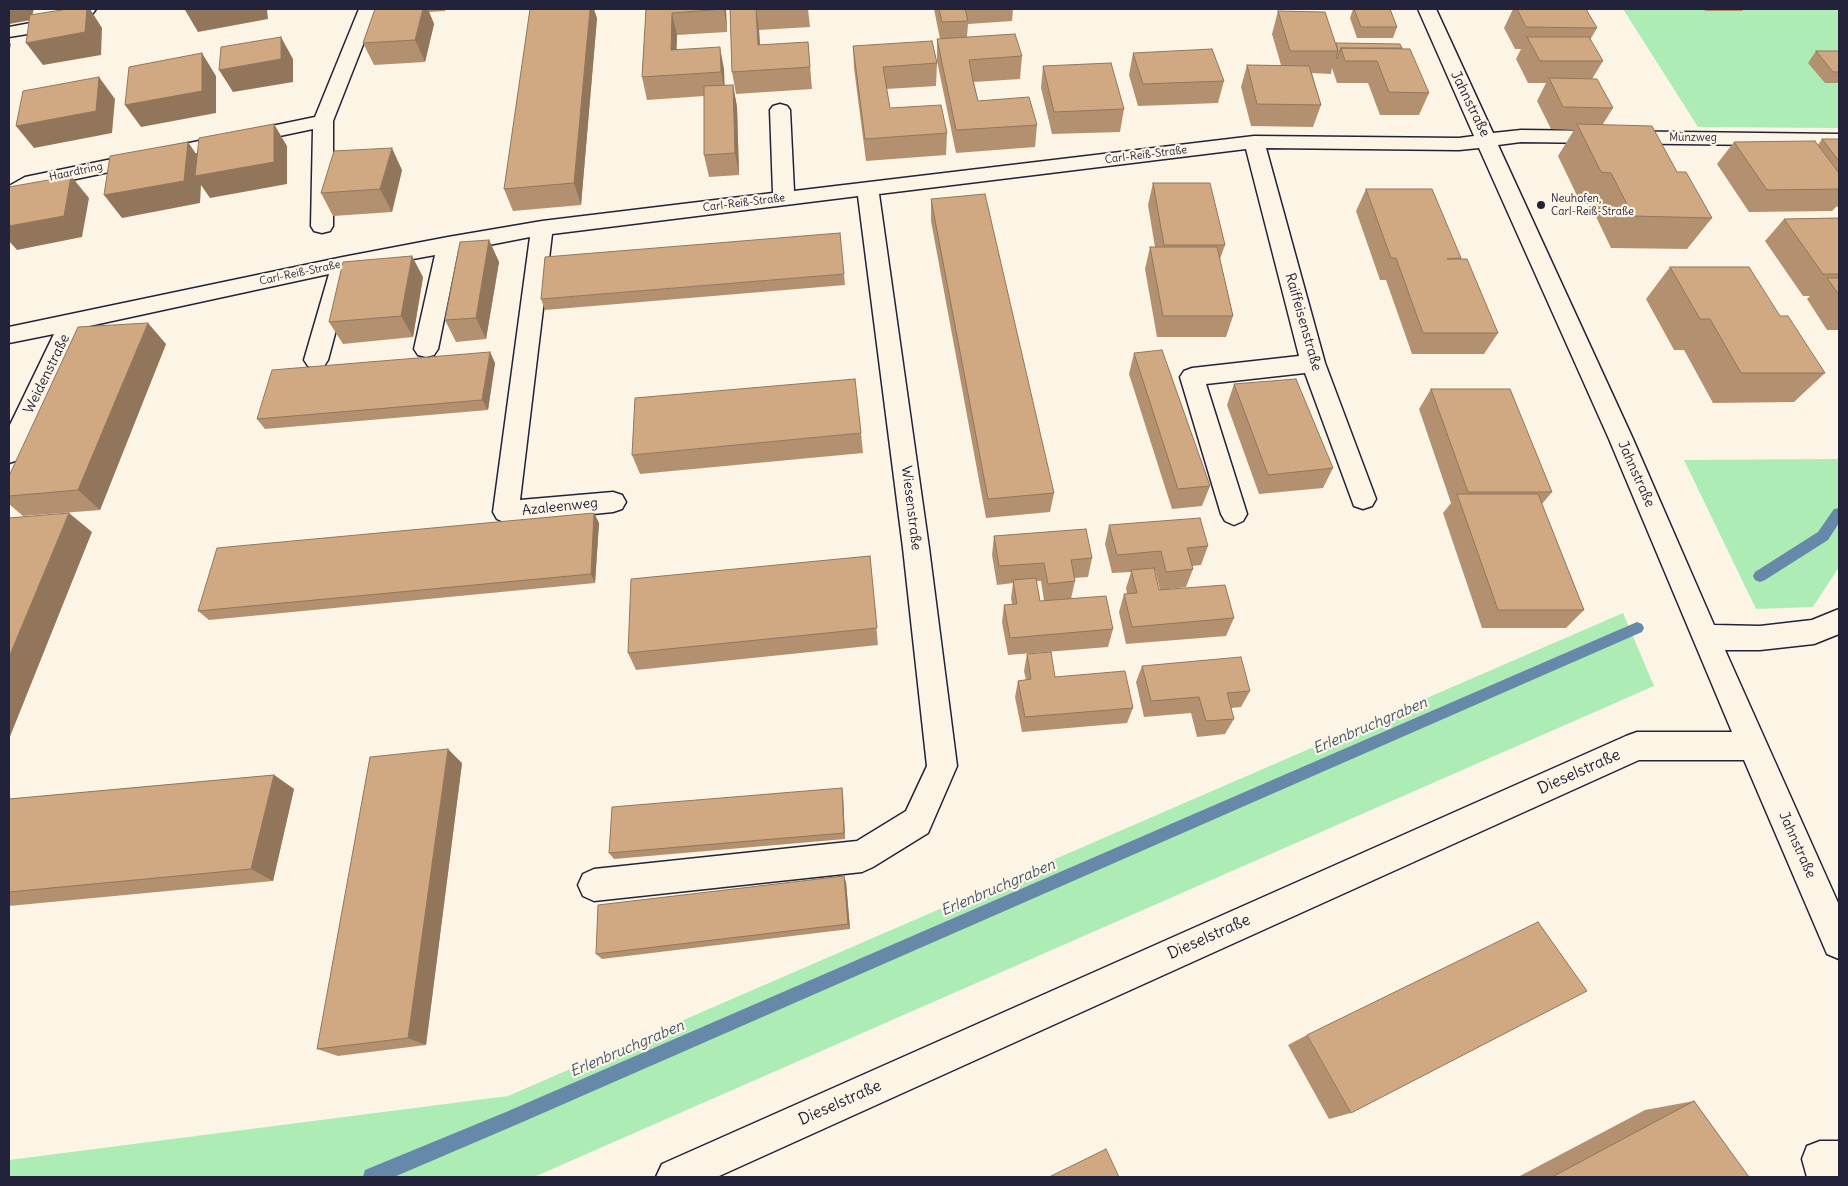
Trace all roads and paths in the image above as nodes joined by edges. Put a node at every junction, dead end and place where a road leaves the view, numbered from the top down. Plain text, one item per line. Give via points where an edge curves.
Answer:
1 (87, 9) edge
2 (368, 9) edge
3 (1427, 9) edge
4 (9, 32) edge
5 (780, 110) dead end
6 (323, 120) junction
7 (1839, 140) edge
8 (1254, 142) junction
9 (1488, 142) junction
10 (868, 190) junction
11 (9, 195) edge
12 (784, 199) junction
13 (322, 226) dead end
14 (542, 228) junction
15 (448, 244) junction
16 (343, 264) junction
17 (72, 322) junction
18 (9, 335) edge
19 (426, 349) dead end
20 (316, 360) dead end
21 (1313, 363) junction
22 (9, 453) edge
23 (1363, 499) dead end
24 (613, 502) dead end
25 (1234, 514) dead end
26 (1839, 621) edge
27 (1705, 636) junction
28 (1754, 746) junction
29 (594, 885) dead end
30 (1839, 942) edge
31 (1839, 1159) edge
32 (675, 1177) edge
33 (1826, 1177) edge

1 - 4 street via 40,27
2 - 6 street
3 - 9 street, Jahnstraße
5 - 12 street
6 - 11 street, Haardtring via 32,182
6 - 13 street
7 - 9 street, Münzweg via 1522,136
8 - 9 street, Carl-Reiß-Straße
8 - 10 street, Carl-Reiß-Straße
8 - 21 street, Raiffeisenstraße
9 - 27 street, Jahnstraße
10 - 12 street, Carl-Reiß-Straße
10 - 29 street, Wiesenstraße via 942,766 917,822 862,856
12 - 14 street, Carl-Reiß-Straße
14 - 15 street, Carl-Reiß-Straße
14 - 24 street, Azaleenweg via 506,512
15 - 16 street, Carl-Reiß-Straße
15 - 19 street
16 - 17 street, Carl-Reiß-Straße
16 - 20 street
17 - 18 street, Carl-Reiß-Straße
17 - 22 street, Weidenstraße
21 - 23 street, Raiffeisenstraße
21 - 25 street via 1192,377
26 - 27 street via 1814,632 1760,638
27 - 28 street, Jahnstraße
28 - 30 street, Jahnstraße
28 - 32 street, Dieselstraße via 1637,746
31 - 33 street via 1820,1159

